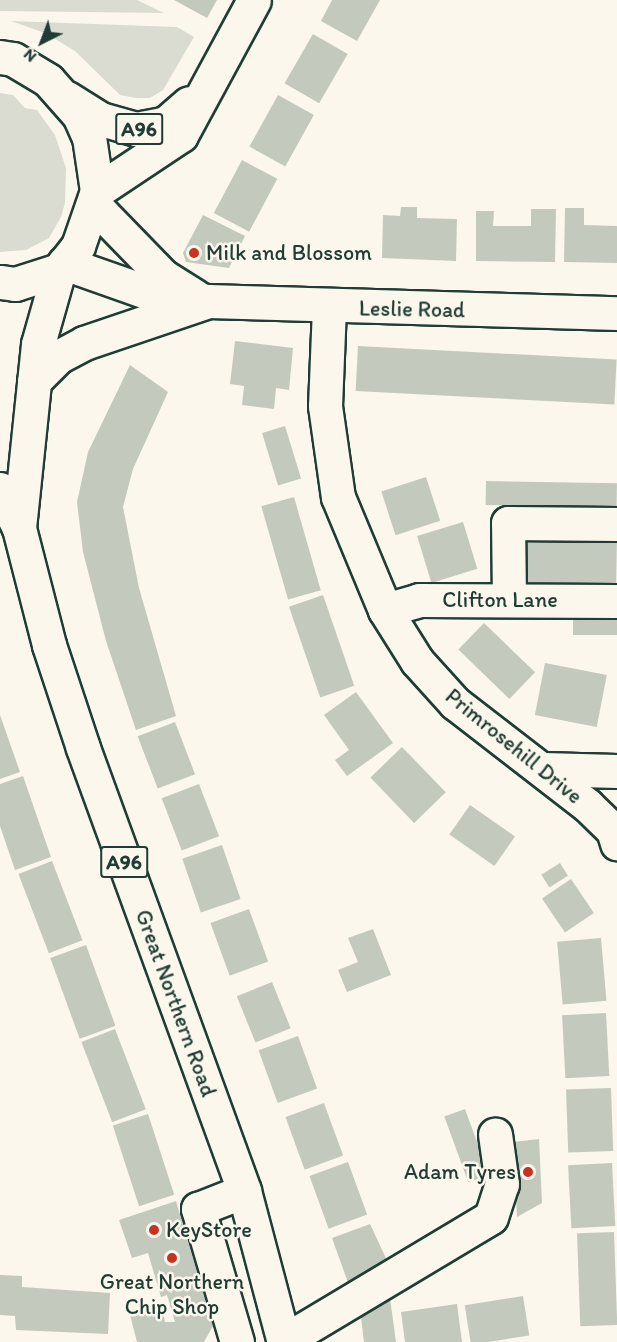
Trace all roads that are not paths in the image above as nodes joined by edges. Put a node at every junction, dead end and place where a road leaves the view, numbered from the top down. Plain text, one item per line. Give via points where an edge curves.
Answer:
1 (254, 0) edge
2 (0, 57) edge
3 (209, 86) junction
4 (63, 95) junction
5 (96, 198) junction
6 (62, 266) junction
7 (0, 282) edge
8 (208, 302) junction
9 (329, 307) junction
10 (617, 313) edge
11 (34, 381) junction
12 (0, 489) edge
13 (617, 524) edge
14 (19, 528) junction
15 (509, 600) junction
16 (617, 601) edge
17 (385, 610) junction
18 (543, 770) junction
19 (617, 771) edge
20 (616, 834) edge
21 (495, 1134) dead end
22 (244, 1191) junction
23 (284, 1341) edge
24 (237, 1342) edge

1 - 3 main road, A96
2 - 4 main road, A96 via 13,59 48,80
3 - 4 main road, A96 via 166,123 136,129 101,119
3 - 5 main road, A96 via 181,135
4 - 5 main road, A96 via 89,137
5 - 6 main road, A96 via 78,246
5 - 8 main road, Leslie Road via 164,276
6 - 7 main road via 23,282
6 - 8 main road, Leslie Road via 149,294
6 - 11 main road, Great Northern Road / A96 via 38,344
8 - 9 main road, Leslie Road
8 - 11 main road via 84,343 58,357
9 - 10 main road, Leslie Road
9 - 17 main road, Primrosehill Drive via 325,406 338,497
11 - 14 main road, Great Northern Road / A96
12 - 14 main road, Great Northern Road / A96
13 - 15 main road via 508,523
14 - 22 main road, Great Northern Road / A96 via 49,645 83,748
15 - 16 main road, Clifton Lane
15 - 17 main road, Clifton Lane via 418,600
17 - 18 main road, Primrosehill Drive via 417,661 455,703
18 - 19 main road
18 - 20 main road, Primrosehill Drive
21 - 23 main road via 502,1184 491,1216
22 - 23 main road, Great Northern Road / A96
22 - 24 main road via 198,1209

